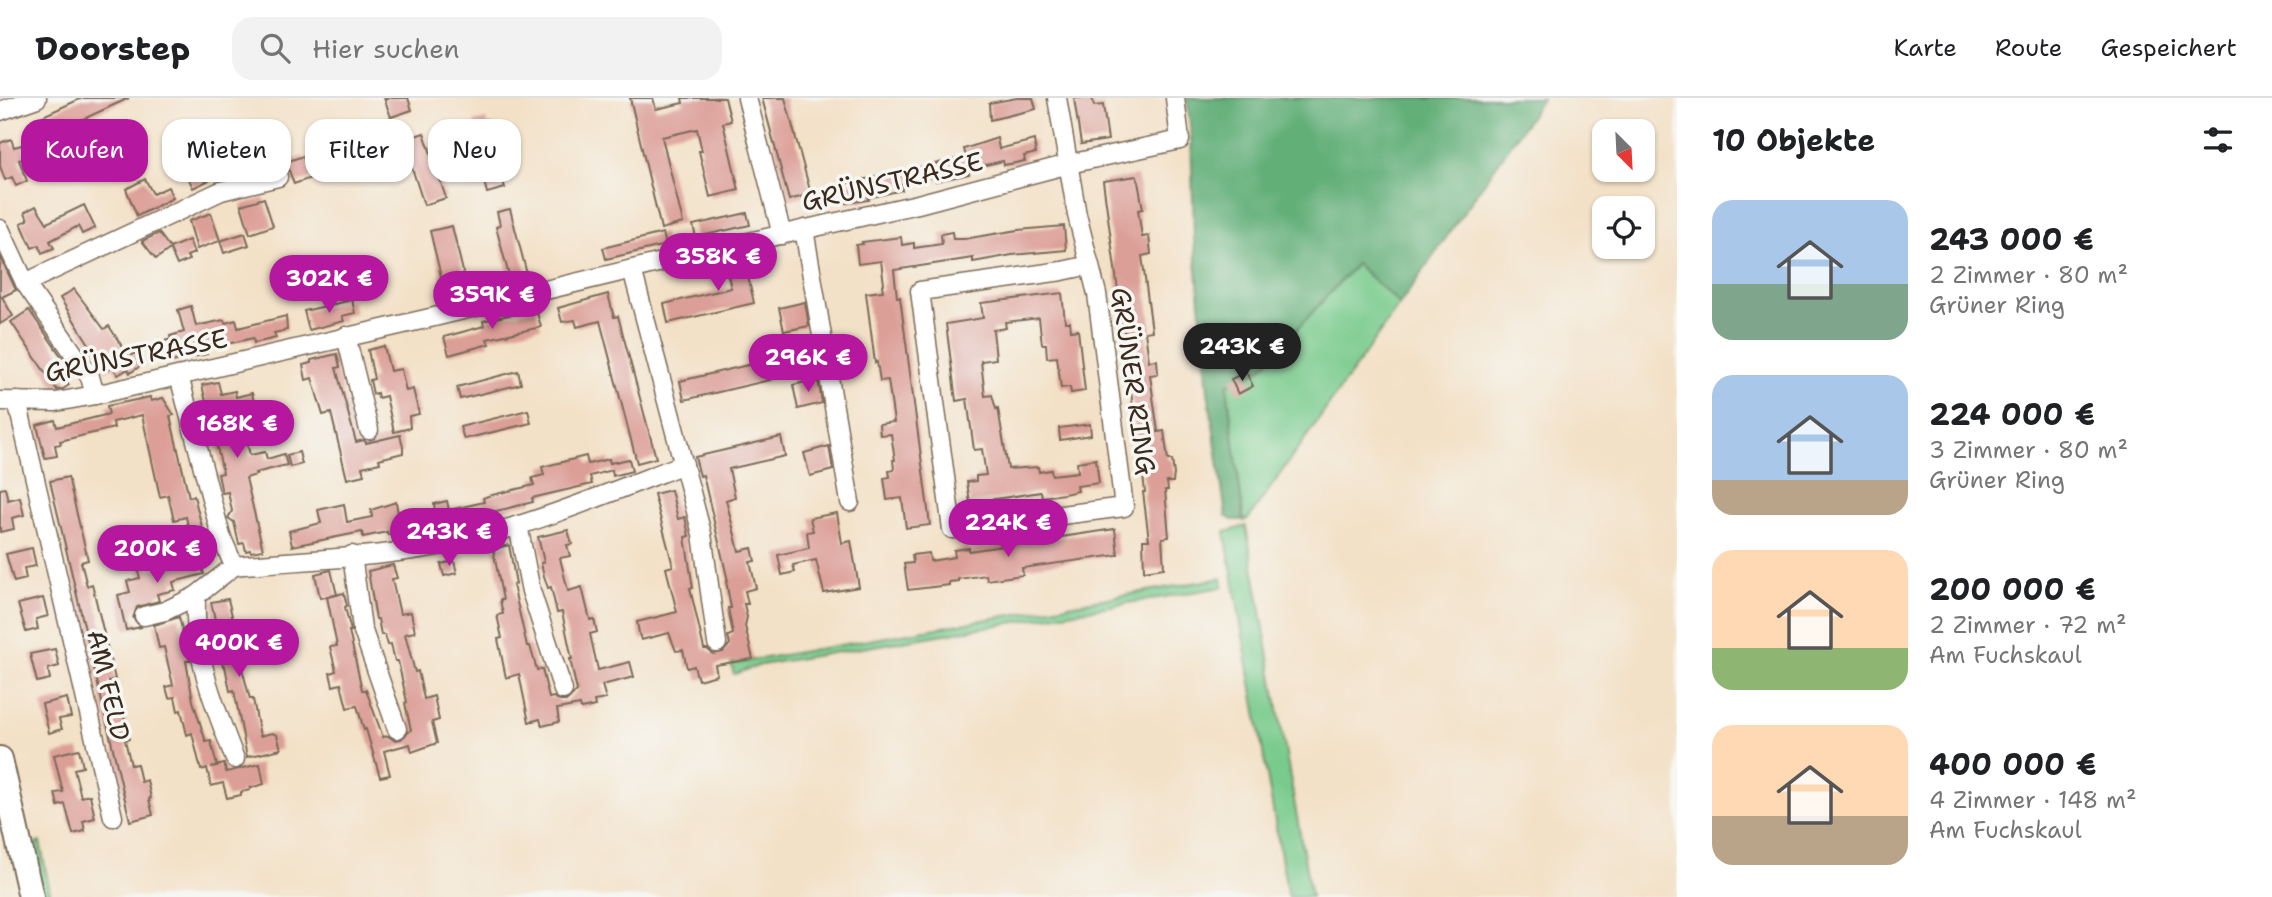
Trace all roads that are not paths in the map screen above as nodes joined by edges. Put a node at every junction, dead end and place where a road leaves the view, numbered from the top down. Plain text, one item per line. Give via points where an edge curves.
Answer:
1 (37, 98) edge
2 (747, 98) edge
3 (1057, 98) edge
4 (1175, 98) edge
5 (0, 111) edge
6 (1069, 164) junction
7 (258, 182) edge
8 (0, 229) edge
9 (804, 229) junction
10 (782, 235) junction
11 (1090, 265) junction
12 (632, 269) junction
13 (25, 283) junction
14 (345, 336) junction
15 (179, 376) junction
16 (95, 395) junction
17 (9, 401) edge
18 (369, 430) dead end
19 (684, 464) junction
20 (850, 502) dead end
21 (518, 525) junction
22 (352, 555) junction
23 (234, 566) junction
24 (196, 596) junction
25 (144, 616) dead end
26 (717, 643) dead end
27 (563, 690) dead end
28 (397, 729) dead end
29 (0, 759) edge
30 (235, 759) dead end
31 (113, 817) dead end
32 (31, 897) edge

1 - 5 street
2 - 10 street
3 - 6 street, GRÜNER RING
4 - 6 street, GRÜNSTRASSE via 1180,141
6 - 9 street, GRÜNSTRASSE via 918,205
6 - 11 street, GRÜNER RING
7 - 13 street via 221,191
8 - 13 street
9 - 10 street, GRÜNSTRASSE
9 - 20 street
10 - 12 street, GRÜNSTRASSE
11 - 11 street, GRÜNER RING via 1124,507 952,529 920,290
12 - 14 street, GRÜNSTRASSE
12 - 19 street
13 - 16 street via 90,377
14 - 15 street, GRÜNSTRASSE
14 - 18 street
15 - 16 street, GRÜNSTRASSE
15 - 23 street via 221,536
16 - 17 street, GRÜNSTRASSE via 56,402
17 - 31 street, AM FELD
19 - 21 street
19 - 26 street via 702,534
21 - 22 street via 462,541
21 - 27 street via 531,591
22 - 23 street
22 - 28 street via 362,628
23 - 24 street
24 - 25 street
24 - 30 street via 203,673
29 - 32 main road

